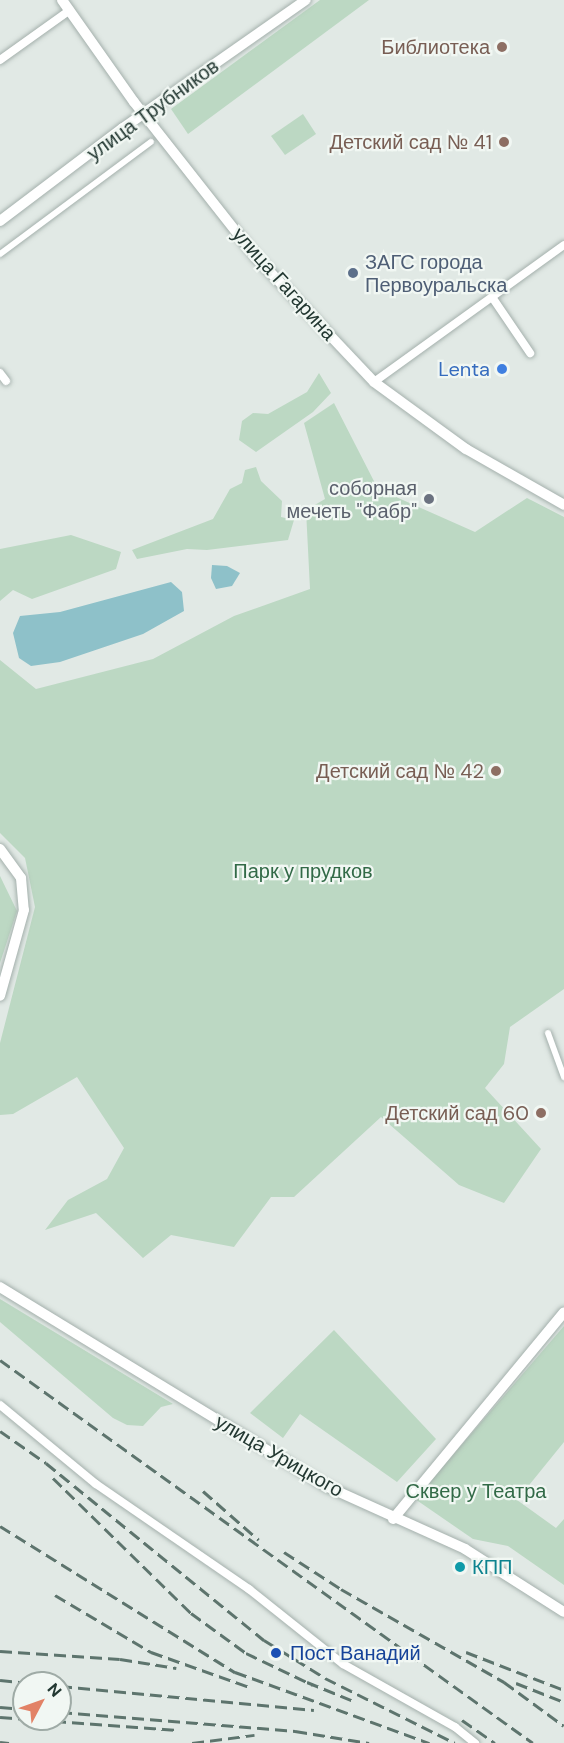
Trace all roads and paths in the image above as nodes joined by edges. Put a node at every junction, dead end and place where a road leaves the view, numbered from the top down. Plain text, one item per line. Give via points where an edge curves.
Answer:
1 (62, 0) edge
2 (306, 0) edge
3 (70, 10) junction
4 (0, 60) edge
5 (145, 116) junction
6 (152, 142) dead end
7 (0, 221) edge
8 (564, 245) edge
9 (0, 254) edge
10 (492, 297) junction
11 (530, 353) dead end
12 (0, 373) edge
13 (6, 381) dead end
14 (374, 382) junction
15 (564, 505) edge
16 (0, 849) edge
17 (0, 996) edge
18 (548, 1033) dead end
19 (564, 1077) edge
20 (0, 1287) edge
21 (564, 1312) edge
22 (0, 1405) edge
23 (393, 1519) junction
24 (564, 1612) edge
25 (475, 1743) edge

1 - 3 street, улица Гагарина
2 - 5 street, улица Трубников
3 - 4 street
3 - 5 street, улица Гагарина
5 - 7 street, улица Трубников
5 - 14 street, улица Гагарина via 255,256
6 - 9 street
8 - 10 street
10 - 11 street
10 - 14 street
12 - 13 street
14 - 15 street, улица Гагарина via 466,449
16 - 17 street via 21,878 24,910
18 - 19 street
20 - 23 street, улица Урицкого via 328,1487
21 - 23 street
22 - 25 street via 96,1484 249,1589 343,1664 455,1727
23 - 24 street, улица Урицкого via 465,1550

